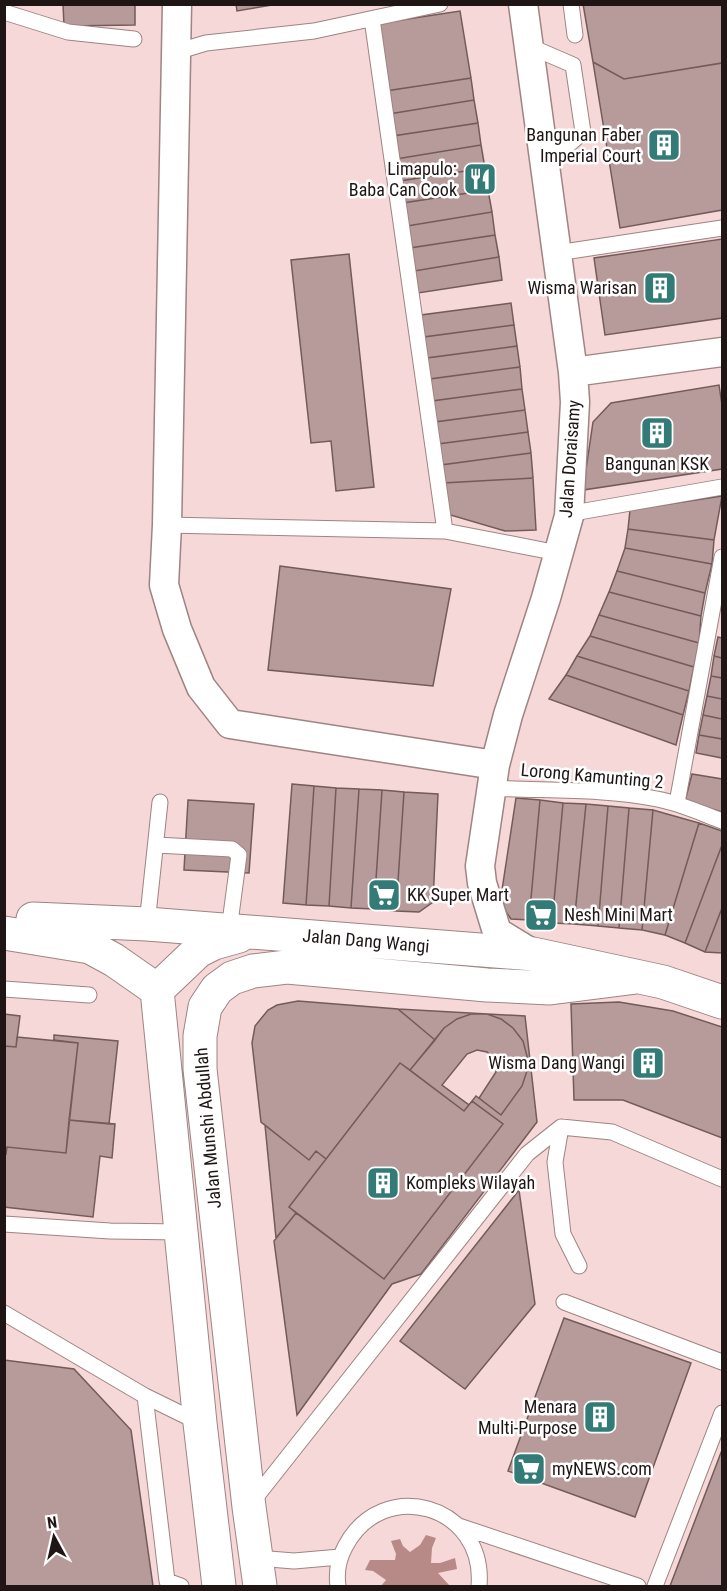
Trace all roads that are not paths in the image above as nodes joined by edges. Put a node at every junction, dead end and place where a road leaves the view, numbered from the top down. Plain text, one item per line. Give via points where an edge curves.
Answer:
1 (177, 4) edge
2 (440, 4) edge
3 (523, 4) edge
4 (571, 4) edge
5 (4, 12) edge
6 (372, 19) junction
7 (575, 35) dead end
8 (134, 39) dead end
9 (529, 46) junction
10 (176, 52) junction
11 (545, 165) junction
12 (723, 228) edge
13 (557, 253) junction
14 (723, 352) edge
15 (573, 372) junction
16 (723, 487) edge
17 (568, 516) junction
18 (167, 525) junction
19 (445, 531) junction
20 (558, 553) junction
21 (723, 557) edge
22 (492, 776) junction
23 (160, 802) dead end
24 (676, 803) junction
25 (723, 821) edge
26 (156, 845) junction
27 (4, 918) edge
28 (147, 924) junction
29 (240, 931) junction
30 (4, 933) edge
31 (533, 954) junction
32 (637, 977) junction
33 (4, 989) edge
34 (157, 990) junction
35 (89, 995) dead end
36 (723, 1002) edge
37 (561, 1127) junction
38 (723, 1179) edge
39 (4, 1224) edge
40 (181, 1232) junction
41 (579, 1266) dead end
42 (564, 1302) dead end
43 (4, 1312) edge
44 (723, 1362) edge
45 (145, 1396) junction
46 (723, 1413) edge
47 (200, 1424) junction
48 (249, 1507) junction
49 (459, 1526) junction
50 (340, 1557) junction
51 (258, 1572) edge
52 (181, 1587) edge
53 (219, 1587) edge
54 (338, 1587) edge
55 (479, 1587) edge
56 (638, 1587) edge
57 (655, 1587) edge

1 - 10 street
2 - 6 lane
3 - 9 street, Jalan Doraisamy
4 - 7 lane
5 - 8 lane via 68,33
6 - 10 lane via 297,34 206,43
6 - 19 lane
9 - 11 street, Jalan Doraisamy
9 - 11 lane via 573,65 583,132
10 - 18 street
11 - 13 street, Jalan Doraisamy
12 - 13 lane
13 - 15 street, Jalan Doraisamy
14 - 15 street
15 - 17 street, Jalan Doraisamy via 575,402
16 - 17 lane
17 - 20 street, Jalan Doraisamy
18 - 19 lane
18 - 22 street via 164,585 177,629 201,687 230,724
19 - 20 lane
20 - 22 street, Jalan Doraisamy
21 - 24 lane
22 - 24 lane, Lorong Kamunting 2
22 - 31 street, Jalan Doraisamy via 480,866 482,883 497,932
23 - 26 lane
24 - 25 lane, Lorong Kamunting 2
26 - 28 lane
26 - 29 lane via 232,849 239,855
27 - 28 street, Jalan Dang Wangi
28 - 29 street, Jalan Dang Wangi
29 - 31 street, Jalan Dang Wangi
29 - 34 street via 198,951
30 - 34 street via 90,947
31 - 32 street, Jalan Dang Wangi
32 - 36 street, Jalan Dang Wangi
32 - 48 street, Jalan Munshi Abdullah via 550,988 287,967 253,971 217,988 205,1007 200,1069
33 - 35 lane
34 - 40 street, Jalan Munshi Abdullah
37 - 38 lane via 612,1132
37 - 41 lane via 555,1162 563,1234
37 - 48 lane via 527,1154
39 - 40 lane
40 - 47 street, Jalan Munshi Abdullah
42 - 44 lane
43 - 45 lane
45 - 47 lane
45 - 52 lane via 167,1581
46 - 57 lane
47 - 53 street, Jalan Munshi Abdullah
48 - 51 street, Jalan Munshi Abdullah
49 - 50 lane via 439,1512 415,1506 391,1508 368,1518 351,1536
49 - 55 lane via 474,1546 481,1570
49 - 56 lane
50 - 51 lane via 294,1561
50 - 54 lane

